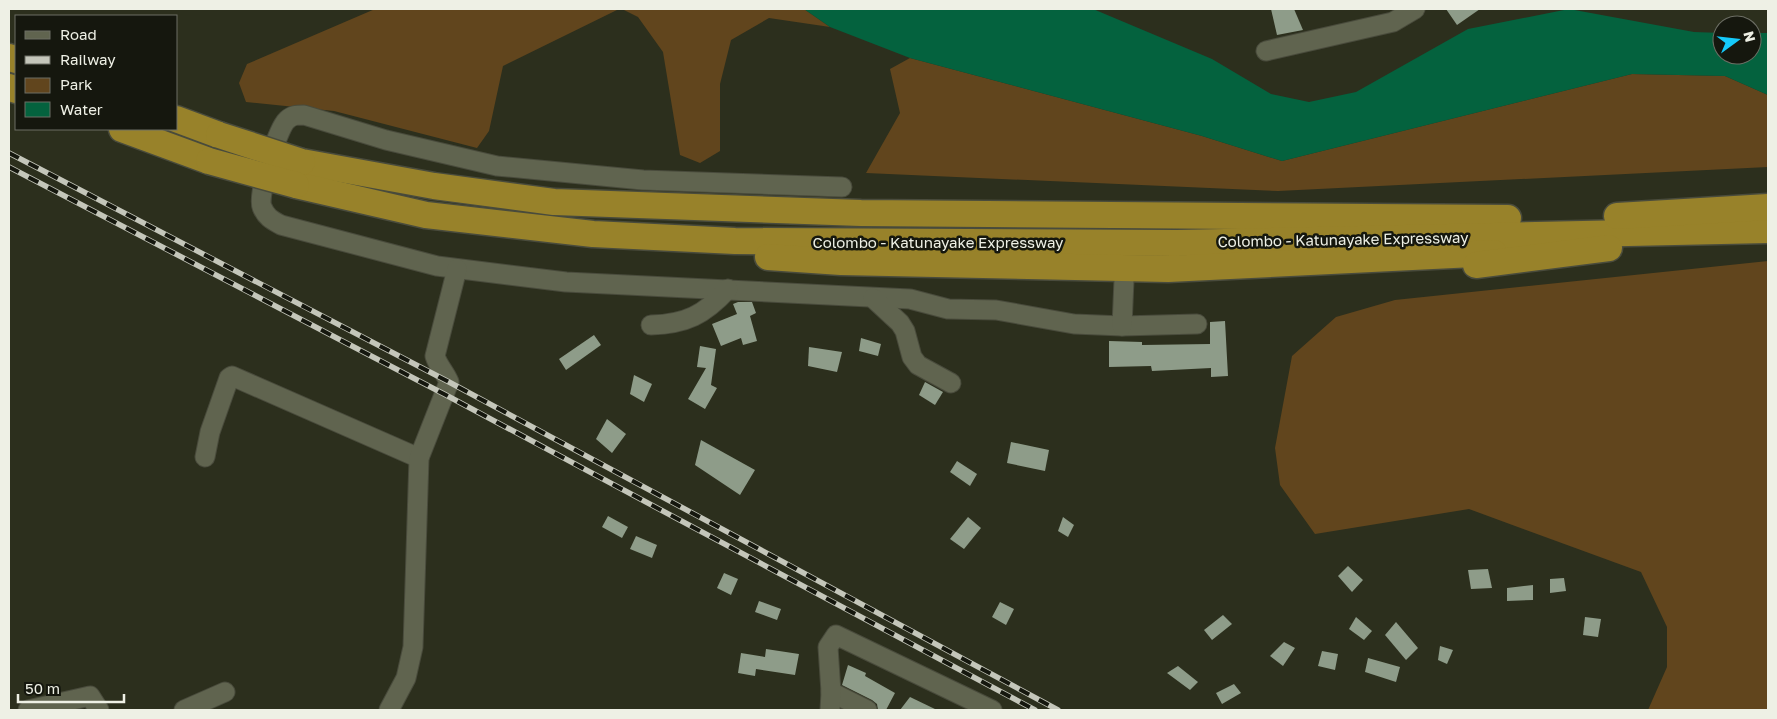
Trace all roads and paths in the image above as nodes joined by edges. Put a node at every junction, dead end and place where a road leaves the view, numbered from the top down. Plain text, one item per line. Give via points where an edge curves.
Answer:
1 (1415, 9) edge
2 (1266, 51) dead end
3 (178, 120) edge
4 (125, 130) edge
5 (299, 173) junction
6 (842, 187) dead end
7 (1766, 223) edge
8 (580, 232) junction
9 (1696, 236) junction
10 (646, 237) junction
11 (1617, 247) junction
12 (727, 254) junction
13 (457, 269) junction
14 (1124, 280) junction
15 (728, 290) junction
16 (873, 298) junction
17 (1197, 324) dead end
18 (651, 325) dead end
19 (1122, 326) junction
20 (951, 383) dead end
21 (205, 457) dead end
22 (419, 458) junction
23 (225, 692) dead end
24 (831, 692) junction
25 (28, 710) edge
26 (99, 710) edge
27 (184, 710) edge
28 (389, 710) edge
29 (830, 710) edge
30 (867, 710) edge
31 (992, 710) edge

1 - 2 street via 1393,22
3 - 5 highway, Colombo - Katunayake Expressway, bridge via 219,135
4 - 5 highway, Colombo - Katunayake Expressway, bridge via 209,161
5 - 7 highway, Colombo - Katunayake Expressway via 554,202 861,212
5 - 8 highway, Colombo - Katunayake Expressway via 426,215
6 - 13 street via 643,180 497,166 386,140 304,115 294,115 286,121 276,138 261,194 260,206 268,217 281,225
7 - 9 highway
7 - 10 highway, Colombo - Katunayake Expressway via 1177,243 745,241
8 - 10 highway, Colombo - Katunayake Expressway
8 - 12 highway
9 - 10 highway via 1167,256 768,248
9 - 11 highway
11 - 12 highway via 1168,269 841,262
11 - 14 highway via 1455,268
12 - 14 highway via 840,271 970,279
13 - 15 street via 566,282
13 - 22 street via 434,356 449,382
14 - 19 street
15 - 16 street
15 - 18 street via 696,316 674,324
16 - 19 street via 910,299 948,309 996,310 1074,324
16 - 20 street via 900,323 918,365
17 - 19 street
21 - 22 street via 210,432 232,376
22 - 28 street via 413,647 406,678
23 - 27 street
24 - 29 street
24 - 30 street
24 - 31 street via 828,647 836,635
25 - 26 street via 90,696

